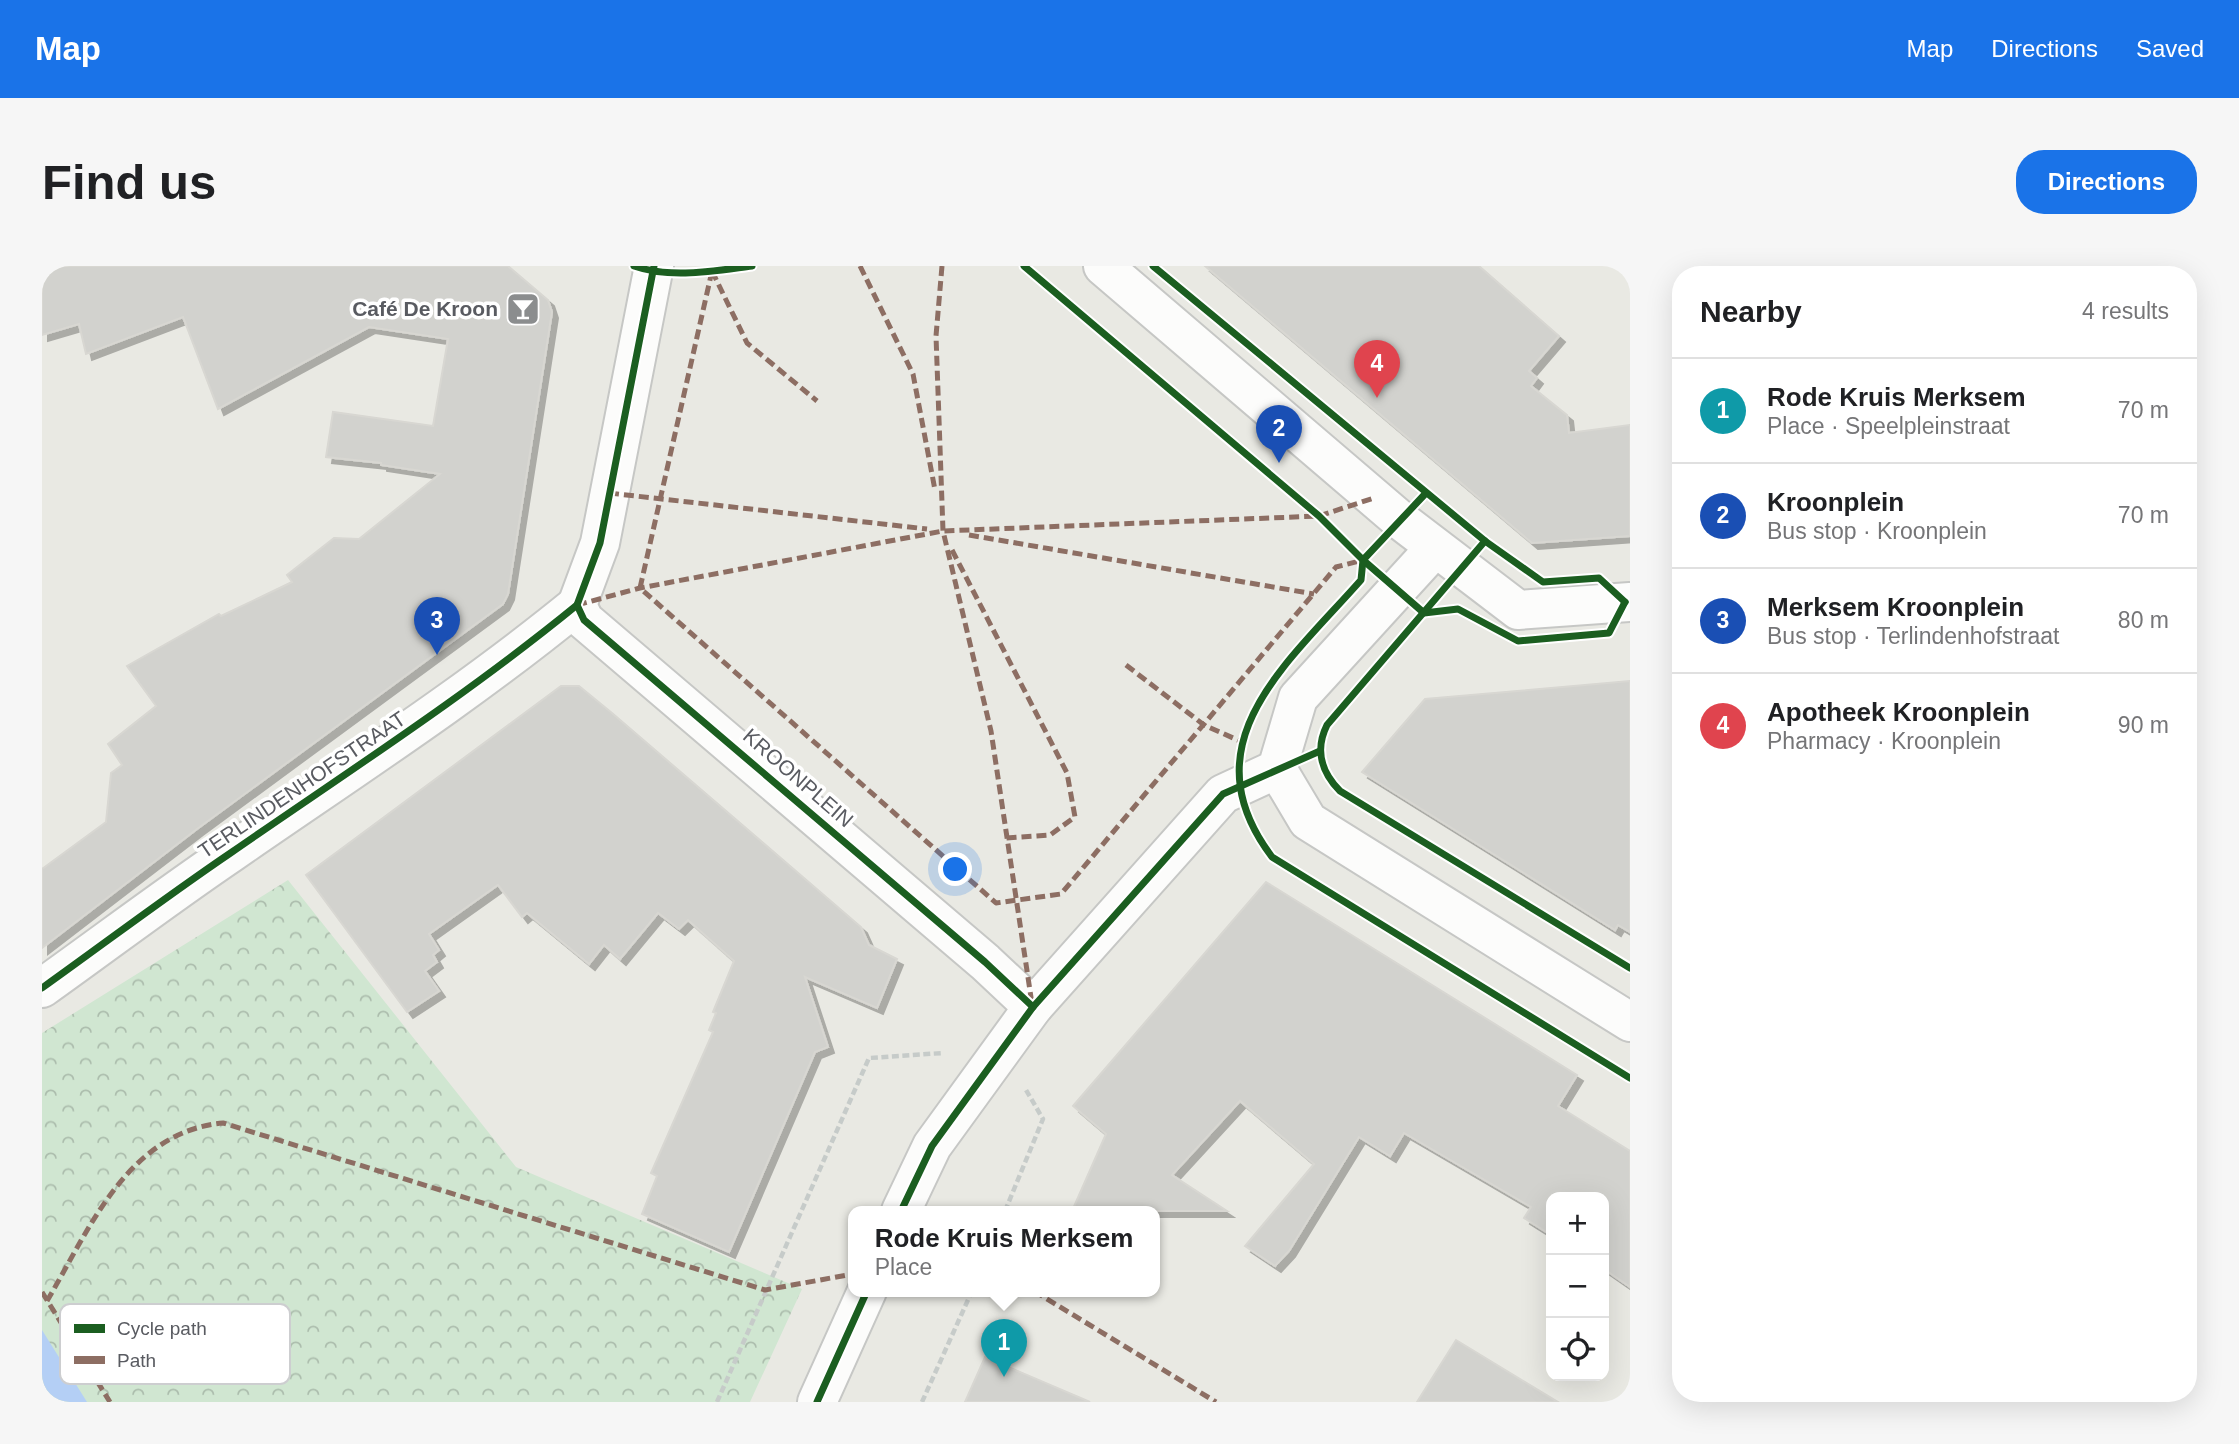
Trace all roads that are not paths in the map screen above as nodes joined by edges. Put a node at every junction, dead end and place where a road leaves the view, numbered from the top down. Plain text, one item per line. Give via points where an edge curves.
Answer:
1 (654, 266) edge
2 (1103, 266) edge
3 (1435, 548) junction
4 (1630, 601) edge
5 (577, 605) junction
6 (1278, 769) junction
7 (42, 988) edge
8 (1033, 1007) junction
9 (1630, 1023) edge
10 (903, 1206) edge
11 (864, 1297) edge
12 (817, 1402) edge

1 - 5 street via 600,543
2 - 3 street
3 - 4 street via 1518,610
3 - 6 street via 1298,698
5 - 7 street, TERLINDENHOFSTRAAT via 435,716 230,853
5 - 8 street, KROONPLEIN via 584,620
6 - 8 street via 1223,793
6 - 9 street via 1308,821
8 - 10 street via 932,1146
11 - 12 street

